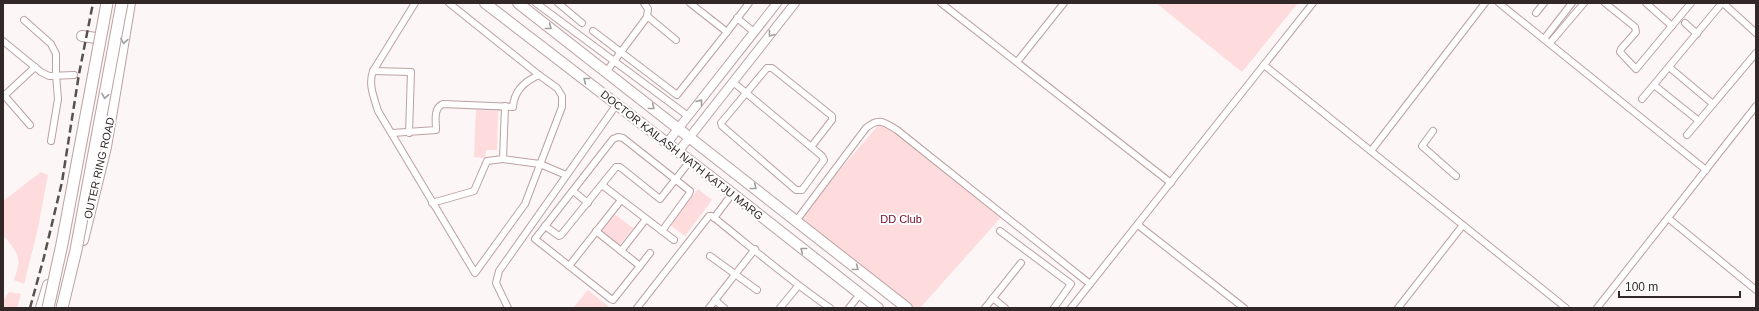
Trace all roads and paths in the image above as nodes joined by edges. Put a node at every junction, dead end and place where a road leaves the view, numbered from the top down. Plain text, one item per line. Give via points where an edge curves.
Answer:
1 (102, 3) edge
2 (108, 3) edge
3 (122, 3) edge
4 (130, 3) edge
5 (416, 3) edge
6 (449, 3) edge
7 (485, 3) edge
8 (518, 3) edge
9 (536, 3) edge
10 (558, 3) edge
11 (644, 3) edge
12 (690, 3) edge
13 (777, 3) edge
14 (795, 3) edge
15 (941, 3) edge
16 (1064, 3) edge
17 (1313, 3) edge
18 (1485, 3) edge
19 (1499, 3) edge
20 (1544, 3) edge
21 (1572, 3) edge
22 (1584, 3) edge
23 (1605, 3) edge
24 (1646, 3) edge
25 (1659, 3) edge
26 (1691, 3) edge
27 (1722, 3) edge
28 (747, 4) edge
29 (1654, 9) junction
30 (567, 10) junction
31 (1536, 13) dead end
32 (647, 16) junction
33 (737, 18) junction
34 (24, 20) dead end
35 (559, 20) junction
36 (582, 22) dead end
37 (1685, 23) dead end
38 (1672, 26) junction
39 (593, 31) dead end
40 (727, 32) junction
41 (754, 32) junction
42 (1756, 33) edge
43 (1697, 34) junction
44 (82, 36) dead end
45 (96, 38) junction
46 (676, 40) dead end
47 (3, 41) edge
48 (1547, 41) junction
49 (620, 52) junction
50 (1756, 53) edge
51 (93, 54) junction
52 (121, 58) junction
53 (614, 62) junction
54 (1017, 62) junction
55 (1264, 65) junction
56 (35, 67) junction
57 (1669, 67) junction
58 (373, 71) junction
59 (606, 72) junction
60 (56, 75) junction
61 (74, 75) dead end
62 (539, 75) junction
63 (733, 82) junction
64 (1654, 85) junction
65 (746, 93) junction
66 (4, 94) edge
67 (1642, 98) dead end
68 (617, 104) junction
69 (1713, 104) junction
70 (505, 106) junction
71 (1755, 109) edge
72 (688, 116) junction
73 (1699, 121) junction
74 (30, 125) dead end
75 (679, 128) junction
76 (1433, 131) dead end
77 (409, 132) junction
78 (392, 134) junction
79 (1687, 135) dead end
80 (690, 136) junction
81 (51, 141) dead end
82 (667, 143) junction
83 (811, 147) junction
84 (1371, 151) junction
85 (678, 152) junction
86 (503, 158) junction
87 (690, 161) junction
88 (540, 164) junction
89 (1706, 170) junction
90 (566, 175) junction
91 (1456, 176) dead end
92 (676, 180) junction
93 (1171, 183) junction
94 (602, 185) junction
95 (573, 190) junction
96 (732, 194) junction
97 (621, 200) junction
98 (432, 203) junction
99 (588, 203) junction
100 (714, 218) junction
101 (1668, 218) junction
102 (646, 219) junction
103 (796, 220) junction
104 (1138, 225) junction
105 (1463, 225) junction
106 (545, 226) junction
107 (596, 231) junction
108 (662, 231) junction
109 (1000, 232) dead end
110 (674, 240) dead end
111 (755, 249) junction
112 (621, 251) junction
113 (650, 253) dead end
114 (710, 256) dead end
115 (1021, 263) dead end
116 (569, 266) junction
117 (640, 266) junction
118 (735, 274) junction
119 (1090, 284) junction
120 (798, 286) junction
121 (757, 290) dead end
122 (1756, 290) edge
123 (860, 294) junction
124 (993, 298) junction
125 (715, 300) junction
126 (41, 308) edge
127 (48, 308) edge
128 (62, 308) edge
129 (68, 308) edge
130 (508, 308) edge
131 (637, 308) edge
132 (709, 308) edge
133 (724, 308) edge
134 (780, 308) edge
135 (830, 308) edge
136 (849, 308) edge
137 (878, 308) edge
138 (907, 308) edge
139 (985, 308) edge
140 (1006, 308) edge
141 (1054, 308) edge
142 (1071, 308) edge
143 (1244, 308) edge
144 (1398, 308) edge
145 (1566, 308) edge
146 (1597, 308) edge

1 - 45 main road
2 - 127 highway, OUTER RING ROAD, bridge
3 -> 128 highway, OUTER RING ROAD, bridge via 76,250
4 -> 52 main road, OUTER RING ROAD
5 - 58 street
6 - 62 street
68 -> 7 main road, DOCTOR KAILASH NATH KATJU MARG
8 -> 59 main road, DOCTOR KAILASH NATH KATJU MARG
9 - 35 street
10 - 30 street
11 - 32 street via 648,9
12 - 40 street
13 - 41 street
14 -> 63 street
15 - 54 street
16 - 54 street
17 - 55 street
18 - 84 street
19 - 48 street
20 - 31 street
21 - 48 street
22 - 48 street
23 - 38 street via 1636,30 1620,52 1636,69
24 - 29 street
25 - 29 street
26 - 38 street
27 - 42 street
27 - 43 street
28 - 33 street
29 - 38 street
30 - 35 street
30 - 36 street
32 - 46 street
32 - 49 street
33 - 40 street
33 - 41 street
34 - 60 street via 55,49
35 - 53 street
37 - 43 street
39 - 49 street
40 - 49 street via 677,95
72 -> 41 street
43 - 57 street
44 - 45 main road
45 - 51 main road
47 - 56 street
48 - 89 street
49 - 53 street
50 - 69 street
51 - 52 main road
51 - 126 main road via 60,232
52 - 129 main road, OUTER RING ROAD via 106,147
53 - 59 street
53 - 72 street
54 - 93 street
55 - 84 street
55 - 93 street
56 - 60 street via 45,74
56 - 66 street
57 - 64 street
57 - 69 street
58 - 77 street via 411,72
58 - 78 street via 370,79 371,89 378,111
59 -> 75 main road, DOCTOR KAILASH NATH KATJU MARG
60 - 61 street
60 - 81 street via 58,99
62 - 70 street via 528,80 520,88 513,107
62 - 88 street via 557,88 562,96 562,107
63 - 65 street
63 - 80 street
64 - 67 street
64 - 73 street
65 - 83 street
65 - 83 street via 769,68 831,115 832,120
65 - 83 street via 721,123 722,126 796,190 802,190 824,160
66 - 74 street
68 - 82 main road, DOCTOR KAILASH NATH KATJU MARG
68 - 90 street
69 - 73 street
70 - 77 street via 443,104 436,110 436,130
70 - 86 street
71 - 89 street
72 - 75 street
73 - 79 street
75 - 80 main road, DOCTOR KAILASH NATH KATJU MARG
75 - 82 street
76 - 91 street via 1422,146
77 - 78 street
78 - 98 street
80 - 85 street
80 -> 103 main road, DOCTOR KAILASH NATH KATJU MARG
82 - 85 main road, DOCTOR KAILASH NATH KATJU MARG
84 - 105 street
85 - 87 main road, DOCTOR KAILASH NATH KATJU MARG
86 - 88 street
86 - 98 street via 487,161 474,192
87 - 92 street
87 - 96 main road, DOCTOR KAILASH NATH KATJU MARG
88 - 90 street
88 - 98 street via 525,204 475,273
89 - 101 street
90 - 130 street via 499,271 496,283
92 - 94 street via 660,199 618,166
92 - 95 street via 623,138 618,137 613,139
92 - 108 street via 688,188 689,194
93 - 104 street
94 - 97 street
94 - 99 street
95 - 99 street
95 - 106 street
96 - 100 street
123 -> 96 main road, DOCTOR KAILASH NATH KATJU MARG
97 - 102 street
97 - 107 street
99 - 106 street via 560,236
100 - 111 street
100 - 131 street via 706,218
101 - 122 street
101 - 146 street
102 - 108 street
102 - 112 street
103 - 119 street via 866,128 872,122 882,121 897,130
103 -> 138 main road, DOCTOR KAILASH NATH KATJU MARG
104 - 119 street
104 - 143 street
105 - 144 street
105 - 145 street
106 - 116 street via 536,240
107 - 112 street
107 - 116 street
108 - 110 street
109 - 141 street via 1072,284
111 - 118 street
111 - 120 street
112 - 117 street
113 - 117 street
114 - 118 street
115 - 124 street
116 - 117 street via 610,300 614,300
118 - 121 street
118 - 125 street
119 - 142 street
120 - 134 street
120 - 135 street
123 - 136 street
123 - 137 main road, DOCTOR KAILASH NATH KATJU MARG
124 - 139 street
124 - 140 street
125 - 132 street
125 - 133 street

